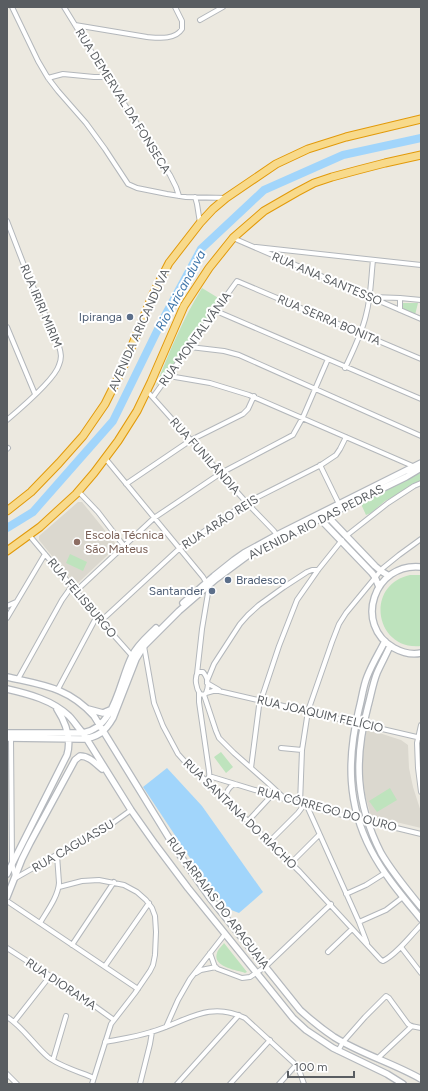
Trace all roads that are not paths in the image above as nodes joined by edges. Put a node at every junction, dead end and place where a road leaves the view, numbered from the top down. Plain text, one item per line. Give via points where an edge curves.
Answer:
1 (12, 7) edge
2 (64, 7) edge
3 (175, 7) edge
4 (223, 7) edge
5 (200, 20) dead end
6 (75, 25) junction
7 (107, 77) junction
8 (48, 78) junction
9 (421, 119) edge
10 (421, 155) edge
11 (179, 196) junction
12 (195, 197) junction
13 (226, 198) junction
14 (7, 221) edge
15 (200, 223) junction
16 (233, 238) junction
17 (252, 246) junction
18 (282, 249) junction
19 (280, 258) junction
20 (373, 260) junction
21 (421, 265) edge
22 (237, 281) joint
23 (369, 297) junction
24 (400, 298) junction
25 (421, 300) edge
26 (400, 310) junction
27 (216, 311) junction
28 (421, 319) edge
29 (7, 327) edge
30 (360, 333) junction
31 (190, 346) junction
32 (328, 359) junction
33 (421, 359) edge
34 (346, 368) junction
35 (169, 376) junction
36 (315, 389) junction
37 (147, 391) junction
38 (35, 394) junction
39 (254, 396) junction
40 (153, 398) junction
41 (421, 399) edge
42 (303, 418) junction
43 (7, 420) edge
44 (346, 436) junction
45 (421, 436) edge
46 (191, 440) junction
47 (105, 458) junction
48 (421, 463) edge
49 (320, 465) junction
50 (418, 468) edge
51 (220, 473) junction
52 (421, 483) edge
53 (126, 484) junction
54 (78, 491) junction
55 (247, 503) junction
56 (339, 504) junction
57 (7, 511) edge
58 (326, 513) junction
59 (319, 517) junction
60 (154, 518) junction
61 (29, 535) junction
62 (278, 537) junction
63 (344, 538) junction
64 (421, 540) edge
65 (124, 546) junction
66 (179, 549) junction
67 (7, 551) edge
68 (45, 554) junction
69 (421, 567) edge
70 (318, 570) junction
71 (381, 571) junction
72 (389, 576) junction
73 (375, 577) junction
74 (207, 584) junction
75 (72, 586) junction
76 (379, 587) junction
77 (76, 591) junction
78 (16, 602) junction
79 (7, 606) edge
80 (97, 616) junction
81 (7, 618) edge
82 (101, 621) junction
83 (385, 641) junction
84 (143, 644) junction
85 (390, 646) junction
86 (421, 653) edge
87 (134, 657) junction
88 (199, 658) junction
89 (214, 664) junction
90 (202, 672) junction
91 (197, 674) junction
92 (7, 677) edge
93 (18, 679) junction
94 (207, 682) junction
95 (7, 689) edge
96 (58, 689) junction
97 (219, 691) junction
98 (199, 692) junction
99 (205, 694) junction
100 (261, 700) junction
101 (54, 706) junction
102 (88, 709) junction
103 (111, 710) junction
104 (308, 711) junction
105 (356, 722) junction
106 (363, 724) junction
107 (100, 725) junction
108 (421, 725) edge
109 (104, 731) junction
110 (9, 736) edge
111 (69, 736) junction
112 (84, 736) junction
113 (419, 738) edge
114 (281, 748) dead end
115 (302, 750) junction
116 (67, 754) junction
117 (74, 762) junction
118 (251, 768) junction
119 (108, 775) junction
120 (209, 776) junction
121 (210, 784) junction
122 (234, 784) junction
123 (421, 792) edge
124 (272, 795) junction
125 (225, 799) junction
126 (284, 799) junction
127 (303, 805) junction
128 (131, 810) junction
129 (359, 818) junction
130 (248, 821) junction
131 (368, 821) junction
132 (421, 834) edge
133 (319, 835) junction
134 (269, 842) junction
135 (56, 855) junction
136 (12, 863) junction
137 (291, 863) junction
138 (385, 873) junction
139 (7, 874) edge
140 (14, 878) junction
141 (114, 882) junction
142 (59, 887) junction
143 (346, 894) junction
144 (7, 897) edge
145 (403, 897) junction
146 (7, 901) edge
147 (148, 903) junction
148 (331, 904) junction
149 (421, 907) edge
150 (421, 919) edge
151 (359, 922) junction
152 (40, 923) junction
153 (421, 925) edge
154 (352, 929) junction
155 (224, 934) junction
156 (72, 945) junction
157 (369, 947) junction
158 (401, 947) junction
159 (7, 948) edge
160 (328, 952) dead end
161 (210, 953) junction
162 (105, 966) junction
163 (216, 967) junction
164 (265, 967) junction
165 (421, 973) edge
166 (194, 974) junction
167 (256, 974) junction
168 (50, 976) junction
169 (138, 989) junction
170 (239, 1015) junction
171 (66, 1016) dead end
172 (7, 1017) edge
173 (114, 1020) junction
174 (14, 1022) junction
175 (412, 1026) junction
176 (166, 1027) junction
177 (421, 1028) edge
178 (152, 1032) junction
179 (270, 1040) junction
180 (105, 1042) junction
181 (343, 1042) junction
182 (338, 1051) junction
183 (378, 1058) junction
184 (53, 1060) junction
185 (365, 1064) junction
186 (296, 1065) junction
187 (7, 1074) edge
188 (94, 1078) junction
189 (421, 1079) edge
190 (14, 1083) edge
191 (180, 1083) edge
192 (92, 1084) edge
193 (140, 1084) edge
194 (230, 1084) edge
195 (279, 1084) edge
196 (304, 1084) edge
197 (403, 1084) edge

1 - 8 street
2 - 6 street, RUA DEMERVAL DA FONSECA
3 - 6 street via 182,21 182,29 180,33 170,37 148,37
4 - 5 street
6 - 7 street, RUA DEMERVAL DA FONSECA
7 - 8 street via 63,74
7 - 11 street, RUA DEMERVAL DA FONSECA via 170,176
8 - 11 street via 106,149 131,186
9 - 13 highway, AVENIDA ARICANDUVA via 346,137 308,150 276,164
10 - 16 highway via 378,164 314,183 264,212
11 - 12 street
12 - 13 street
12 - 15 street
13 - 15 highway, AVENIDA ARICANDUVA
14 - 38 street, RUA IRIRI MIRIM via 61,353 56,371
15 - 57 highway, AVENIDA ARICANDUVA via 169,264 156,288 105,404 83,436 59,463 31,492
16 - 17 street, RUA ANA SANTESSO
16 - 37 highway via 184,306
17 - 18 street
17 - 19 street, RUA ANA SANTESSO
18 - 19 street
18 - 20 street
19 - 23 street, RUA ANA SANTESSO
20 - 21 street
20 - 23 street
22 - 27 street, RUA MONTALVÂNIA
22 - 30 street, RUA SERRA BONITA
23 - 24 street
23 - 26 street, RUA ANA SANTESSO
23 - 30 street
24 - 25 street
24 - 26 street
26 - 28 street, RUA ANA SANTESSO
27 - 31 street, RUA MONTALVÂNIA
27 - 32 street
29 - 38 street
30 - 33 street, RUA SERRA BONITA
30 - 34 street
31 - 35 street, RUA MONTALVÂNIA
31 - 36 street via 232,353
32 - 34 street
32 - 36 street
34 - 41 street
35 - 39 street via 210,383
35 - 40 street, RUA MONTALVÂNIA
36 - 42 street
36 - 45 street
37 - 40 street, RUA FUNILÂNDIA
37 - 47 highway via 137,411
38 - 43 street, RUA IRIRI MIRIM
39 - 42 street
39 - 46 street via 243,414
40 - 46 street, RUA FUNILÂNDIA
42 - 44 street
42 - 51 street via 291,437
44 - 49 street, RUA ARÃO REIS via 338,453
44 - 50 street
46 - 51 street, RUA FUNILÂNDIA
46 - 53 street
47 - 53 street
47 - 54 highway
48 - 50 main road, AVENIDA RIO DAS PEDRAS
49 - 55 street, RUA ARÃO REIS
49 - 56 street
50 - 56 main road, AVENIDA RIO DAS PEDRAS
50 - 58 main road, AVENIDA RIO DAS PEDRAS via 406,477
51 - 55 street, RUA FUNILÂNDIA
51 - 60 street
52 - 63 street via 388,503
53 - 60 street
54 - 61 highway
54 - 65 street
55 - 62 street, RUA FUNILÂNDIA
55 - 66 street, RUA ARÃO REIS
56 - 58 main road, AVENIDA RIO DAS PEDRAS
58 - 59 main road, AVENIDA RIO DAS PEDRAS
58 - 63 main road
59 - 62 main road, AVENIDA RIO DAS PEDRAS
59 - 63 main road
60 - 65 street
60 - 66 street
61 - 67 highway
61 - 68 street, RUA FELISBURGO
62 - 74 main road, AVENIDA RIO DAS PEDRAS via 234,560
63 - 70 street
63 - 71 main road
63 - 73 main road
64 - 71 street
65 - 77 street
66 - 74 street
66 - 82 street, RUA ARÃO REIS
68 - 75 street, RUA FELISBURGO
68 - 78 street
69 - 72 main road via 403,569
70 - 89 street via 307,572 249,613
70 - 100 street via 297,600
71 - 72 main road
71 - 73 street
72 - 76 main road
73 - 76 main road
73 - 104 street via 339,624
74 - 84 main road, AVENIDA RIO DAS PEDRAS
74 - 88 street
75 - 77 street, RUA FELISBURGO
75 - 93 street
76 - 83 main road via 372,615 378,632
77 - 80 street, RUA FELISBURGO
78 - 79 street
78 - 81 street
80 - 82 street, RUA FELISBURGO
80 - 96 street
82 - 87 street, RUA FELISBURGO
83 - 85 main road
83 - 105 main road via 367,677
84 - 87 main road, AVENIDA RIO DAS PEDRAS
84 - 121 street, RUA SANTANA DO RIACHO via 154,703 163,726 178,754
85 - 86 main road via 407,653
85 - 106 main road via 375,680
87 - 103 main road, AVENIDA RIO DAS PEDRAS
87 - 109 main road, AVENIDA RIO DAS PEDRAS via 113,718
88 - 90 street
88 - 91 street
89 - 90 street
89 - 94 street
90 - 91 street
90 - 94 street via 206,675
91 - 98 street
92 - 93 main road, RUA ARRAIAS DO ARAGUAIA
93 - 96 main road, RUA ARRAIAS DO ARAGUAIA
94 - 97 street, RUA JOAQUIM FELÍCIO
94 - 99 street
95 - 101 main road, RUA ARRAIAS DO ARAGUAIA via 29,694
96 - 102 main road, RUA ARRAIAS DO ARAGUAIA
97 - 99 street, RUA JOAQUIM FELÍCIO
97 - 100 street, RUA JOAQUIM FELÍCIO
98 - 99 street
98 - 120 street
99 - 118 street via 219,738
100 - 104 street, RUA JOAQUIM FELÍCIO
100 - 118 street
101 - 111 main road via 63,719
101 - 112 main road, RUA ARRAIAS DO ARAGUAIA via 68,715
102 - 103 main road via 103,713
102 - 107 main road, RUA ARRAIAS DO ARAGUAIA
103 - 107 main road, AVENIDA RIO DAS PEDRAS
104 - 105 street, RUA JOAQUIM FELÍCIO
104 - 115 street
105 - 106 street, RUA JOAQUIM FELÍCIO
105 - 129 main road via 351,780
106 - 113 street, RUA JOAQUIM FELÍCIO
106 - 131 main road via 358,769
107 - 109 main road, RUA ARRAIAS DO ARAGUAIA
107 - 112 main road, AVENIDA RIO DAS PEDRAS
108 - 113 street
109 - 112 main road, AVENIDA RIO DAS PEDRAS
109 - 164 main road, RUA ARRAIAS DO ARAGUAIA via 177,852
110 - 111 main road, AVENIDA RIO DAS PEDRAS
110 - 136 street
111 - 112 main road, AVENIDA RIO DAS PEDRAS
111 - 116 main road
112 - 119 main road, RUA ARRAIAS DO ARAGUAIA
113 - 123 street via 417,744
114 - 115 street
115 - 127 street
116 - 117 main road via 72,755
116 - 136 main road
117 - 119 main road via 80,756 86,757
117 - 140 main road
118 - 126 street
119 - 128 main road, RUA ARRAIAS DO ARAGUAIA
120 - 121 street
120 - 122 street, RUA CÓRREGO DO OURO
121 - 125 street, RUA SANTANA DO RIACHO
122 - 124 street, RUA CÓRREGO DO OURO
122 - 125 street via 227,790
124 - 126 street, RUA CÓRREGO DO OURO
124 - 130 street
125 - 130 street, RUA SANTANA DO RIACHO
126 - 127 street, RUA CÓRREGO DO OURO
127 - 129 street, RUA CÓRREGO DO OURO
127 - 133 street
127 - 134 street
128 - 135 street, RUA CAGUASSU via 99,833
128 - 155 main road, RUA ARRAIAS DO ARAGUAIA
129 - 131 street, RUA CÓRREGO DO OURO
129 - 138 main road via 371,849
130 - 134 street, RUA SANTANA DO RIACHO
131 - 132 street, RUA CÓRREGO DO OURO
131 - 149 main road via 385,859
133 - 137 street
133 - 143 street
134 - 137 street, RUA SANTANA DO RIACHO
135 - 140 street, RUA CAGUASSU
135 - 142 street
136 - 139 main road
136 - 140 street
137 - 148 street, RUA SANTANA DO RIACHO
138 - 143 street
138 - 145 main road
140 - 144 main road
141 - 142 street via 82,881
141 - 147 street via 137,892
141 - 156 street
142 - 152 street
143 - 151 street
145 - 150 main road
145 - 151 street via 386,910
146 - 152 street
147 - 162 street
147 - 169 street via 155,916 155,955 153,965
148 - 154 street, RUA SANTANA DO RIACHO
148 - 164 street
151 - 157 street
152 - 156 street
153 - 158 street
154 - 157 street, RUA SANTANA DO RIACHO
154 - 160 street
155 - 161 street
155 - 167 main road, RUA ARRAIAS DO ARAGUAIA
156 - 162 street
157 - 158 street, RUA SANTANA DO RIACHO via 383,961
158 - 165 street
159 - 168 street, RUA DIORAMA
161 - 163 street
161 - 166 street
162 - 169 street
163 - 166 street
163 - 167 street via 242,978
164 - 167 street
164 - 181 main road, RUA ARRAIAS DO ARAGUAIA via 300,1010
166 - 176 street via 178,1000
167 - 182 main road, RUA ARRAIAS DO ARAGUAIA via 293,1018
168 - 173 street, RUA DIORAMA
168 - 174 street
169 - 173 street
170 - 176 street via 216,1010
170 - 179 street
170 - 191 street
171 - 184 street
172 - 174 street
173 - 180 street
174 - 184 street
175 - 177 street
175 - 181 street via 386,996
175 - 183 street
176 - 178 street
178 - 180 street
178 - 193 street
179 - 186 street
179 - 194 street
180 - 188 street
181 - 182 street
181 - 183 main road, RUA ARRAIAS DO ARAGUAIA
182 - 185 main road, RUA ARRAIAS DO ARAGUAIA
183 - 185 main road
183 - 189 main road, RUA ARRAIAS DO ARAGUAIA
184 - 188 street
185 - 197 main road, RUA ARRAIAS DO ARAGUAIA
186 - 195 street
186 - 196 street
187 - 190 street
188 - 192 street

